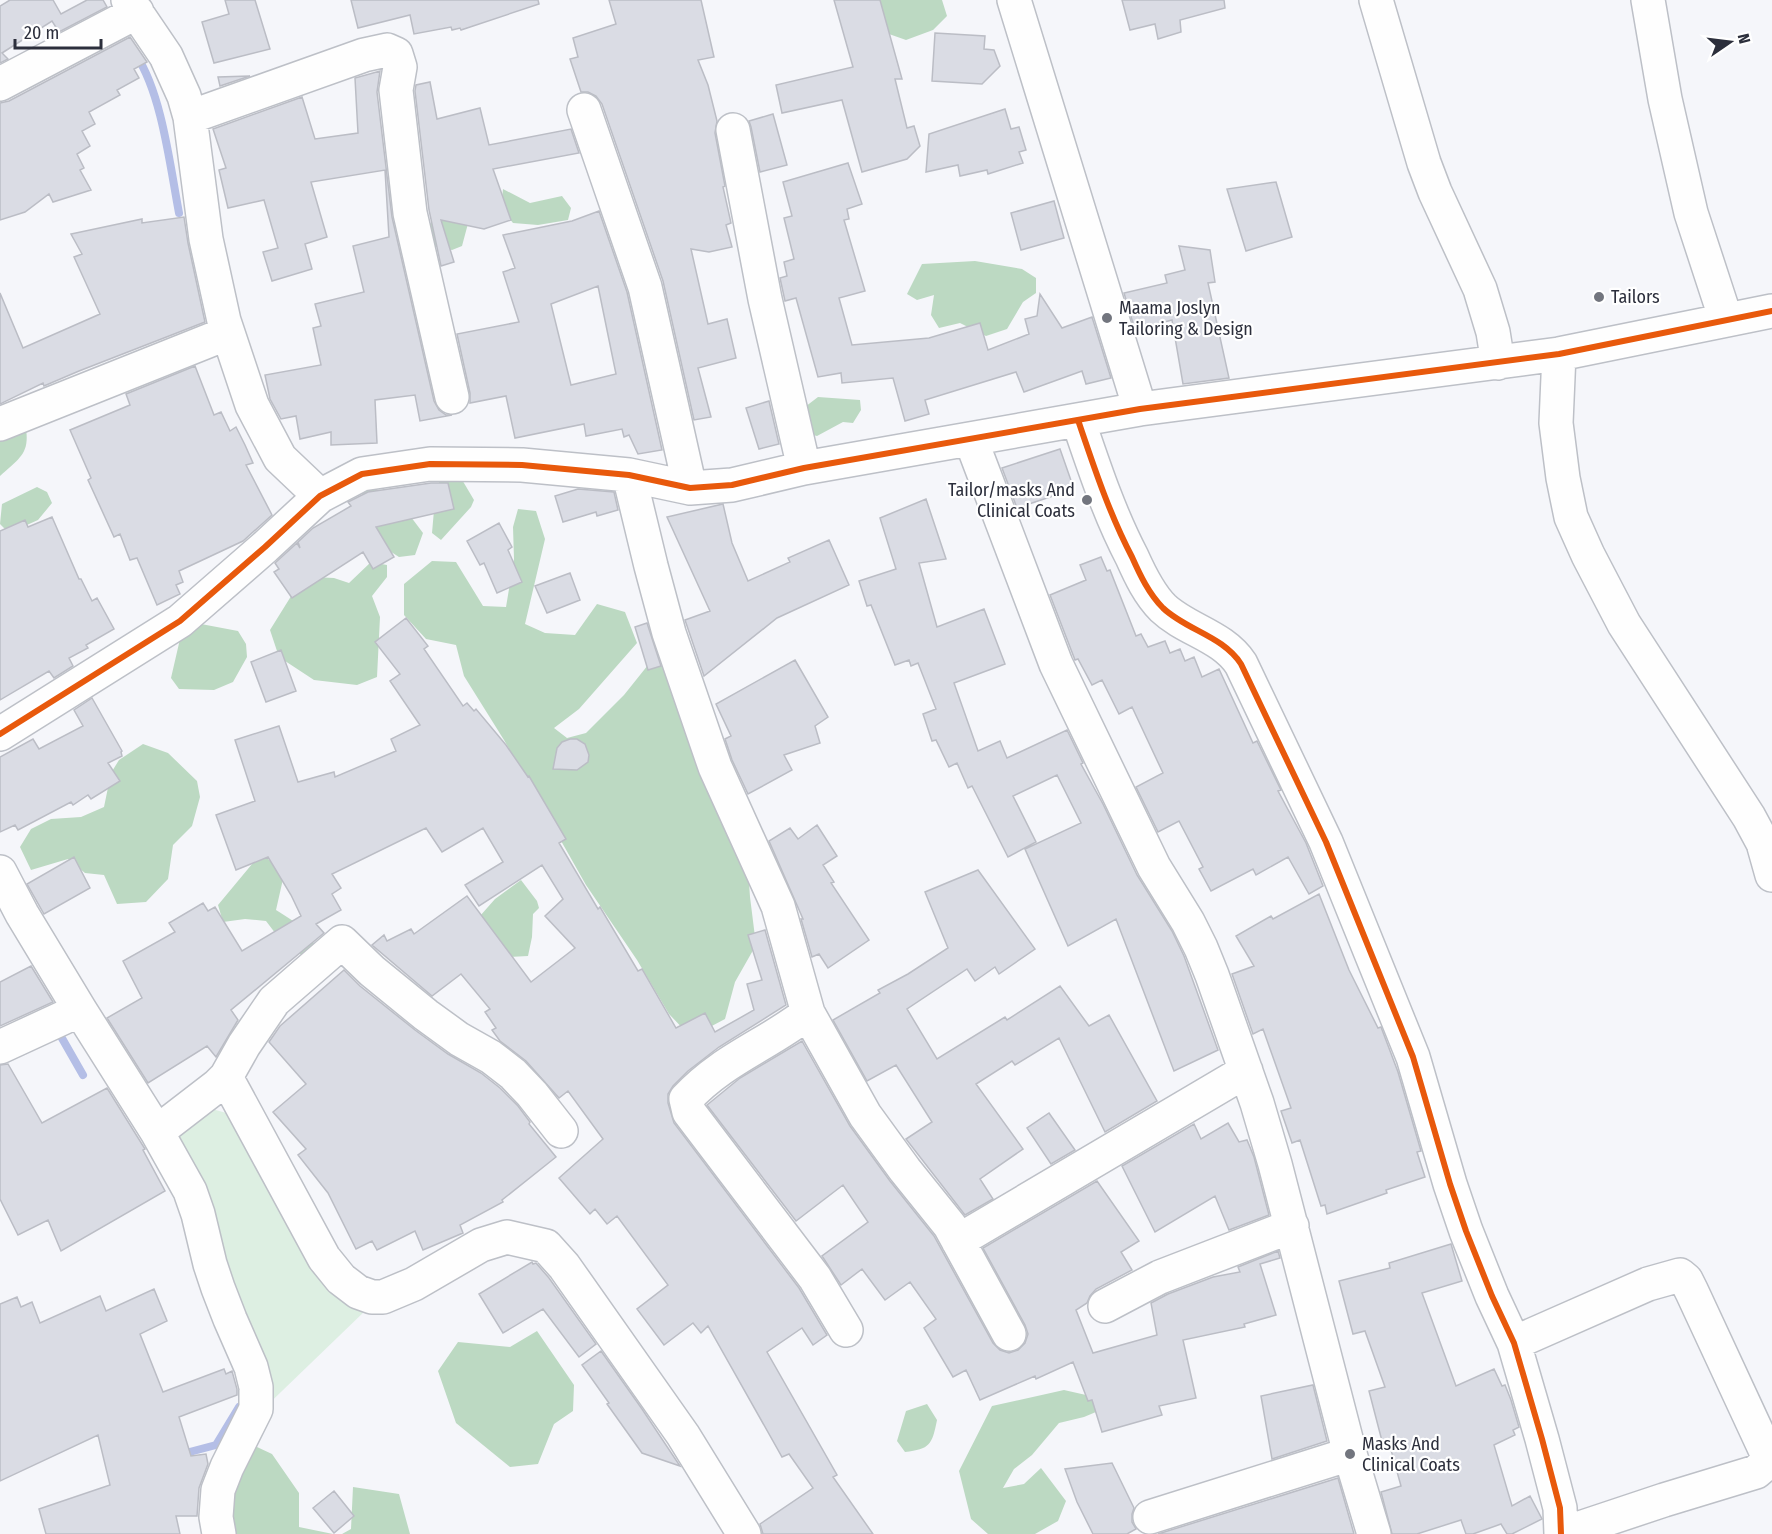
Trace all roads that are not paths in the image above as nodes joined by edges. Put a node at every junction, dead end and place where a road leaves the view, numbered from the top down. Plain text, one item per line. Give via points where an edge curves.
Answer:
1 (1014, 0) edge
2 (1376, 0) edge
3 (1648, 0) edge
4 (132, 6) edge
5 (0, 84) edge
6 (585, 110) dead end
7 (190, 117) junction
8 (733, 130) dead end
9 (1772, 311) edge
10 (1726, 320) junction
11 (228, 333) junction
12 (1559, 354) junction
13 (1498, 363) junction
14 (452, 397) dead end
15 (1140, 409) junction
16 (1078, 420) junction
17 (0, 424) edge
18 (971, 440) junction
19 (804, 468) junction
20 (629, 475) junction
21 (690, 488) junction
22 (320, 496) junction
23 (0, 734) edge
24 (0, 872) edge
25 (1772, 875) edge
26 (80, 1010) junction
27 (808, 1013) junction
28 (0, 1047) edge
29 (1246, 1071) junction
30 (226, 1077) junction
31 (561, 1131) dead end
32 (157, 1132) junction
33 (1292, 1226) junction
34 (958, 1241) junction
35 (1105, 1305) dead end
36 (846, 1330) dead end
37 (1009, 1334) dead end
38 (1514, 1343) junction
39 (1350, 1454) junction
40 (1150, 1517) dead end
41 (219, 1534) edge
42 (744, 1534) edge
43 (1374, 1534) edge
44 (1562, 1534) edge

1 - 15 street
2 - 13 street via 1424,163 1480,289
3 - 10 street via 1691,213
4 - 5 street
4 - 7 street via 166,56
6 - 21 street via 645,287
7 - 11 street via 206,239
7 - 14 street via 364,55 387,50 396,54 400,67 396,90 410,213
8 - 19 street via 765,299
9 - 10 street
10 - 12 street
11 - 17 street
11 - 22 street via 248,394 267,435 280,458
12 - 13 street
12 - 25 street via 1556,423 1571,518 1624,624 1749,817 1763,843
13 - 15 street
15 - 16 street
16 - 18 street
16 - 38 street via 1112,517 1149,590 1176,619 1234,653 1326,842 1413,1057 1466,1231
18 - 19 street
18 - 29 street via 1056,664 1154,867 1201,948
19 - 21 street via 732,485
20 - 21 street
20 - 22 street via 522,465 430,464 362,474
20 - 27 street via 669,633 715,767 778,906
22 - 23 street via 180,621
24 - 26 street
26 - 28 street
26 - 32 street
27 - 34 street via 865,1115
27 - 36 street via 720,1068 686,1099 686,1105 815,1278
29 - 33 street
29 - 34 street
30 - 31 street via 274,1001 342,942 426,1016 513,1074
30 - 32 street
30 - 42 street via 324,1258 340,1279 358,1292 383,1297 496,1239 507,1237 546,1246 683,1435
32 - 41 street via 195,1202 210,1264 256,1388 256,1409 218,1490
33 - 35 street via 1160,1277
33 - 39 street
34 - 37 street
38 - 44 street via 1560,1509
38 - 44 street via 1648,1284 1680,1275 1689,1286 1770,1460 1756,1472
39 - 40 street
39 - 43 street

